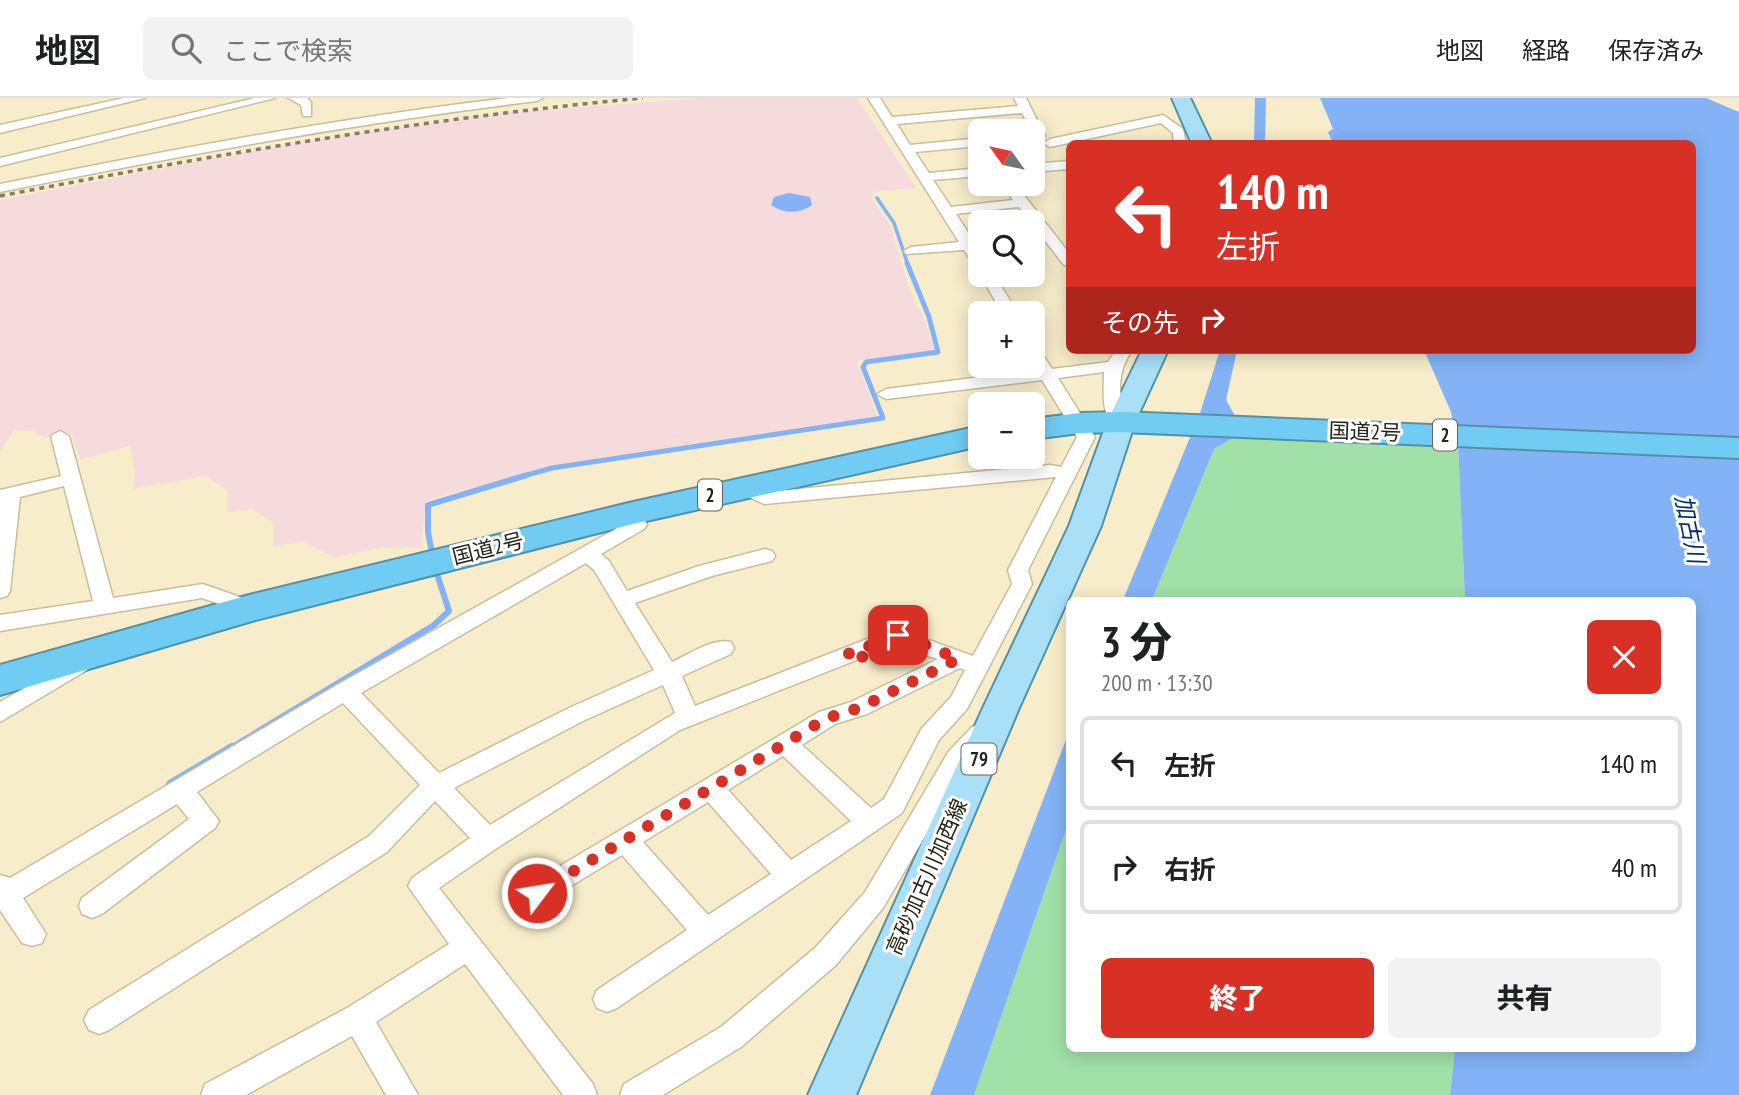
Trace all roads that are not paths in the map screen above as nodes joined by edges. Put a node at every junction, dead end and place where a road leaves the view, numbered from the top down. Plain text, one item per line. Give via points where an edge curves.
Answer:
1 (213, 98) edge
2 (269, 98) edge
3 (294, 98) edge
4 (537, 98) edge
5 (874, 98) edge
6 (479, 101) edge
7 (145, 102) edge
8 (1023, 104) edge
9 (310, 105) edge
10 (1173, 107) edge
11 (191, 117) junction
12 (889, 121) junction
13 (166, 123) junction
14 (123, 133) junction
15 (181, 133) dead end
16 (1045, 138) edge
17 (1180, 140) edge
18 (1199, 140) edge
19 (1045, 142) edge
20 (968, 143) edge
21 (906, 149) junction
22 (8, 150) edge
23 (1066, 153) edge
24 (104, 158) dead end
25 (1066, 165) edge
26 (1045, 167) edge
27 (0, 173) edge
28 (968, 174) edge
29 (926, 177) junction
30 (0, 188) edge
31 (1017, 196) edge
32 (1022, 203) junction
33 (948, 211) junction
34 (968, 236) edge
35 (1045, 237) edge
36 (1048, 237) junction
37 (968, 246) edge
38 (911, 251) dead end
39 (1066, 258) edge
40 (1121, 354) edge
41 (1154, 354) edge
42 (1113, 366) junction
43 (1046, 374) junction
44 (886, 394) dead end
45 (1136, 422) junction
46 (1080, 423) junction
47 (1045, 427) edge
48 (60, 436) dead end
49 (968, 439) edge
50 (1739, 448) edge
51 (1065, 473) junction
52 (71, 479) junction
53 (746, 488) junction
54 (6, 495) edge
55 (632, 513) junction
56 (588, 553) junction
57 (765, 556) dead end
58 (0, 591) edge
59 (622, 600) junction
60 (106, 607) junction
61 (249, 608) junction
62 (0, 623) edge
63 (898, 635) dead end
64 (723, 648) dead end
65 (101, 650) junction
66 (845, 655) junction
67 (968, 662) junction
68 (668, 673) junction
69 (0, 680) edge
70 (345, 691) junction
71 (1001, 708) junction
72 (0, 713) edge
73 (688, 717) junction
74 (786, 745) junction
75 (435, 786) junction
76 (712, 789) junction
77 (180, 790) junction
78 (868, 825) junction
79 (488, 840) junction
80 (626, 841) junction
81 (790, 877) junction
82 (2, 893) edge
83 (537, 893) dead end
84 (92, 906) dead end
85 (706, 933) junction
86 (32, 934) dead end
87 (468, 947) junction
88 (607, 999) dead end
89 (356, 1018) junction
90 (99, 1020) dead end
91 (235, 1090) edge
92 (403, 1095) edge
93 (582, 1095) edge
94 (635, 1095) edge
95 (832, 1095) edge

1 - 11 street
2 - 11 street
3 - 9 street
4 - 6 street
5 - 12 street
6 - 30 street via 208,146
7 - 13 street
7 - 22 street
8 - 12 street
10 - 16 street
10 - 17 street
10 - 18 main road
11 - 13 street
12 - 21 street
13 - 14 street
14 - 15 street via 132,142
14 - 22 street
19 - 23 street
20 - 21 street
21 - 29 street
22 - 24 street via 28,173
22 - 27 street
25 - 26 street
28 - 29 street
29 - 33 street
31 - 32 street
32 - 33 street
32 - 36 street
33 - 34 street
35 - 36 street
36 - 39 street
37 - 38 street
40 - 42 street
41 - 45 main road, 高砂加古川加西線 / 79
42 - 43 street
42 - 45 street via 1112,404
43 - 44 street
43 - 46 street
45 - 46 highway, 国道2号 / 2
45 - 50 highway, 国道2号 / 2
45 - 71 main road, 高砂加古川加西線 / 79
46 - 47 highway, 国道2号 / 2
46 - 51 street via 1086,438
48 - 52 street
49 - 53 highway, 国道2号 / 2
51 - 53 street via 764,498
51 - 67 street via 1018,570 1022,584
52 - 54 street
52 - 60 street
53 - 55 highway, 国道2号 / 2
54 - 58 street
55 - 56 street via 636,525
55 - 61 highway, 国道2号 / 2
56 - 59 street via 602,566
56 - 70 street
57 - 59 street
59 - 68 street
60 - 61 street via 203,591
60 - 62 street
61 - 65 highway, 国道2号 / 2
63 - 66 street
64 - 68 street
65 - 69 highway, 国道2号 / 2
65 - 72 street
66 - 67 street via 865,657 913,644
66 - 73 street
67 - 74 street via 827,718
67 - 78 street via 959,703 930,734 893,806
68 - 73 street
68 - 75 street
70 - 75 street
70 - 77 street
71 - 94 street via 958,758 874,900 826,956 731,1037
71 - 95 main road, 高砂加古川加西線 / 79
73 - 79 street
74 - 76 street
74 - 78 street
75 - 79 street
75 - 90 street via 378,844
76 - 80 street
76 - 81 street
77 - 82 street
77 - 84 street via 206,821
78 - 81 street
79 - 87 street via 421,886
80 - 83 street
80 - 85 street
81 - 85 street
82 - 86 street
85 - 88 street
87 - 89 street
87 - 93 street
89 - 91 street
89 - 92 street

